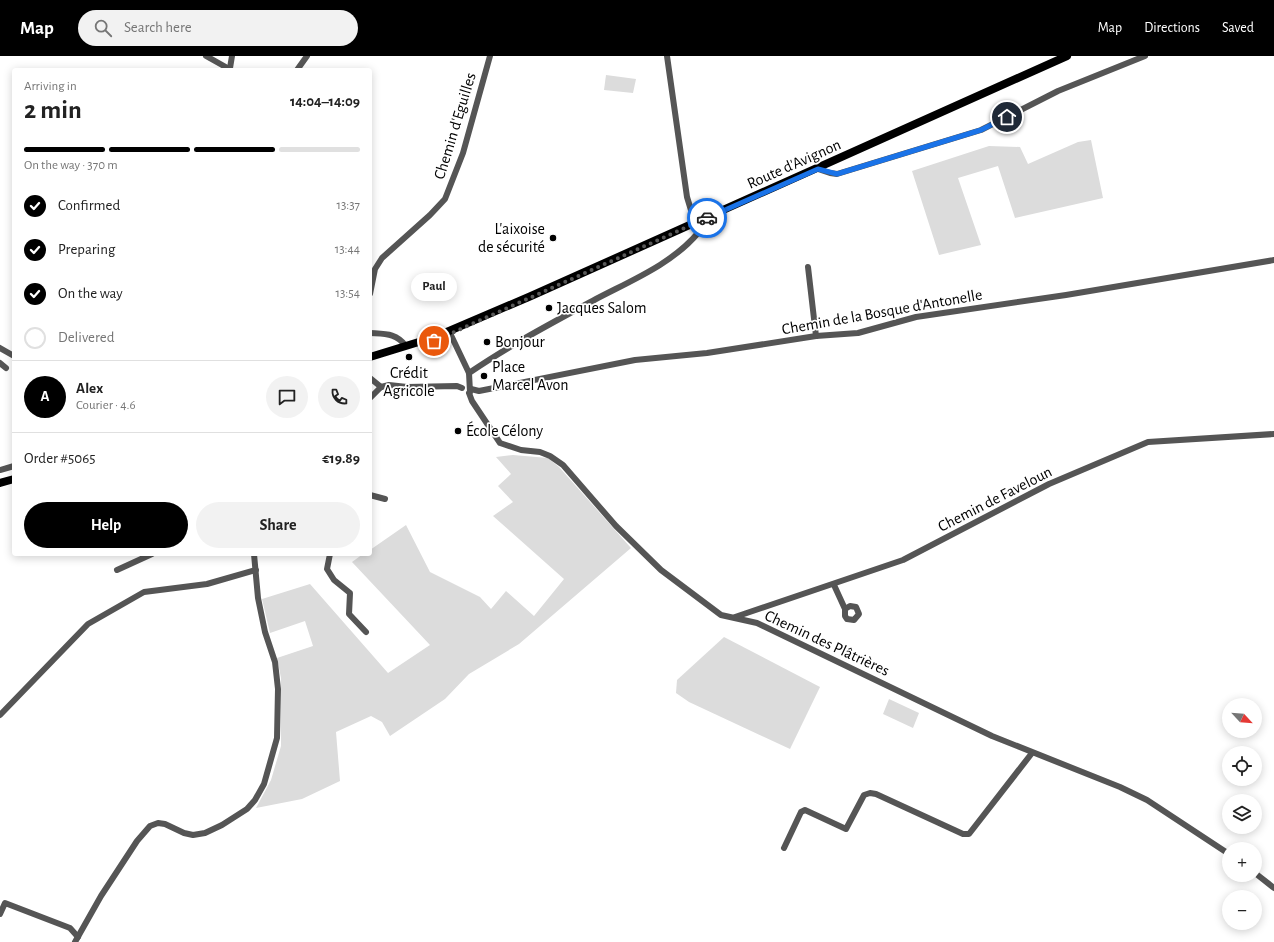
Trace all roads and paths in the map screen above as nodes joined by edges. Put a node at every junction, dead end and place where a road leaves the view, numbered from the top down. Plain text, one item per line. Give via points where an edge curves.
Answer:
1 (206, 56) edge
2 (232, 56) edge
3 (307, 56) edge
4 (490, 56) edge
5 (667, 56) edge
6 (1067, 56) edge
7 (1146, 56) edge
8 (229, 68) edge
9 (231, 68) edge
10 (298, 68) edge
11 (818, 169) junction
12 (694, 224) junction
13 (1274, 260) edge
14 (808, 267) dead end
15 (372, 284) edge
16 (372, 333) edge
17 (450, 333) junction
18 (816, 336) junction
19 (406, 346) junction
20 (0, 348) edge
21 (12, 355) edge
22 (372, 357) edge
23 (372, 362) edge
24 (0, 363) edge
25 (6, 368) dead end
26 (469, 373) junction
27 (372, 380) edge
28 (380, 387) junction
29 (470, 389) junction
30 (372, 396) edge
31 (1274, 434) edge
32 (12, 467) edge
33 (0, 470) edge
34 (12, 480) edge
35 (0, 483) edge
36 (372, 496) edge
37 (385, 499) dead end
38 (148, 556) edge
39 (254, 556) edge
40 (330, 556) edge
41 (117, 570) dead end
42 (256, 570) junction
43 (834, 584) junction
44 (845, 609) dead end
45 (733, 618) junction
46 (366, 632) dead end
47 (0, 715) edge
48 (1032, 753) junction
49 (784, 848) dead end
50 (1222, 849) edge
51 (1262, 879) edge
52 (1274, 888) edge
53 (0, 914) edge
54 (77, 940) edge

1 - 8 street
2 - 9 street
3 - 10 street
4 - 15 street, Chemin d'Eguilles via 463,153 445,199 430,216 382,258 375,269
5 - 12 street via 687,197
6 - 11 main road, Route d'Avignon
7 - 11 street via 1058,91 981,130 837,174
11 - 12 main road, Route d'Avignon
12 - 17 main road, Route d'Avignon
12 - 26 street via 698,233 674,255 637,278 510,345
13 - 18 street, Chemin de la Bosque d'Antonelle via 916,317 858,333
14 - 18 street
16 - 19 street via 400,338
17 - 19 main road, Route d'Avignon
17 - 23 main road, Route d'Avignon via 424,346
17 - 26 street
18 - 29 street, Chemin de la Bosque d'Antonelle via 707,353 635,360 479,391
19 - 22 main road, Route d'Avignon
20 - 21 street
24 - 25 street
26 - 29 street
27 - 28 street
28 - 29 street via 457,386 462,388 464,393
28 - 30 street
29 - 45 street, Chemin des Plâtrières via 472,401 500,443 520,450 540,452 563,465 616,526 661,570 721,615
31 - 43 street, Chemin de Faveloun via 1148,442 1049,484 903,560
32 - 33 street
34 - 35 main road
36 - 37 street
38 - 41 street
39 - 42 street
40 - 46 street via 327,569 334,580 350,593 349,614
42 - 47 street via 207,584 144,592 88,624
42 - 54 street via 258,598 275,662 278,689 277,738 264,784 247,808 205,833 193,835 158,823 150,826 137,841 101,896
43 - 44 street
43 - 45 street, Chemin de Faveloun
45 - 48 street, Chemin des Plâtrières via 757,623
48 - 49 street via 969,834 963,834 870,793 864,795 846,829 805,810 801,812
48 - 50 street, Chemin des Plâtrières via 1147,800
51 - 52 street
53 - 54 street via 5,903 70,928

